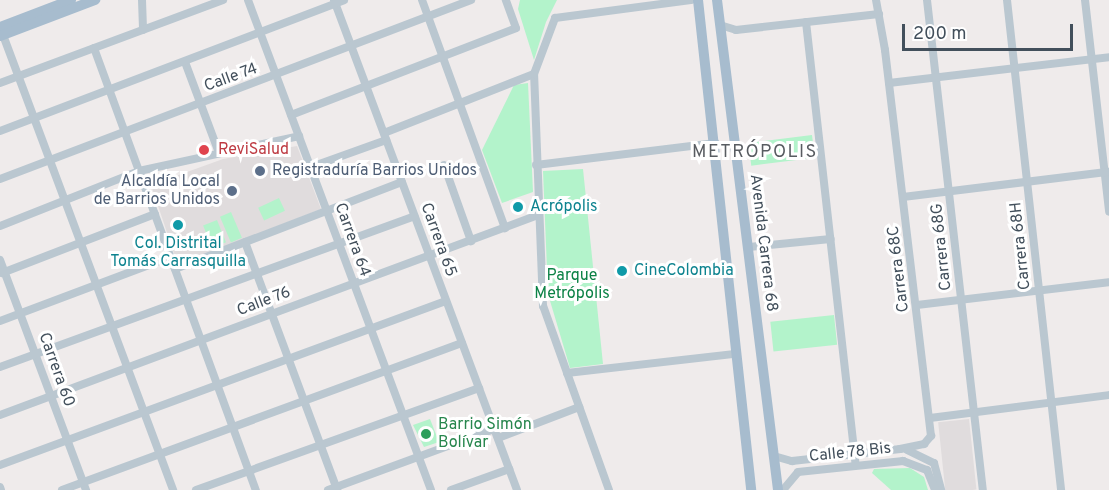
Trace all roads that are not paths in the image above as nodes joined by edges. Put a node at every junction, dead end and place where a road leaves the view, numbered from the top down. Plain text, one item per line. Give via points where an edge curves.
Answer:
1 (70, 0) edge
2 (94, 0) edge
3 (142, 0) edge
4 (223, 0) edge
5 (248, 0) edge
6 (344, 0) edge
7 (422, 0) edge
8 (471, 0) edge
9 (506, 0) edge
10 (691, 0) edge
11 (698, 0) edge
12 (717, 0) edge
13 (876, 0) edge
14 (927, 0) edge
15 (1007, 0) edge
16 (1085, 0) edge
17 (335, 2) edge
18 (879, 14) junction
19 (428, 17) junction
20 (806, 22) junction
21 (720, 25) junction
22 (143, 30) junction
23 (1, 32) edge
24 (260, 33) junction
25 (351, 46) junction
26 (94, 48) junction
27 (442, 57) junction
28 (1109, 57) edge
29 (1092, 59) junction
30 (185, 62) junction
31 (1015, 68) junction
32 (534, 74) junction
33 (276, 75) junction
34 (18, 76) junction
35 (936, 77) junction
36 (0, 83) edge
37 (889, 83) junction
38 (366, 86) junction
39 (110, 91) junction
40 (200, 103) junction
41 (460, 103) junction
42 (291, 115) junction
43 (34, 119) junction
44 (0, 131) edge
45 (124, 132) junction
46 (299, 136) junction
47 (385, 136) junction
48 (716, 143) junction
49 (219, 153) junction
50 (49, 160) junction
51 (444, 165) dead end
52 (536, 165) junction
53 (311, 167) junction
54 (139, 171) junction
55 (1107, 172) edge
56 (0, 179) edge
57 (402, 182) junction
58 (1027, 182) junction
59 (949, 191) junction
60 (903, 197) junction
61 (64, 201) junction
62 (326, 210) junction
63 (1109, 212) edge
64 (155, 214) junction
65 (538, 215) junction
66 (414, 216) junction
67 (0, 226) edge
68 (506, 228) junction
69 (831, 239) junction
70 (471, 241) junction
71 (245, 242) junction
72 (80, 243) junction
73 (339, 243) junction
74 (749, 247) junction
75 (429, 256) junction
76 (170, 257) junction
77 (0, 260) edge
78 (175, 270) junction
79 (257, 272) junction
80 (2, 273) edge
81 (1109, 282) edge
82 (354, 283) junction
83 (96, 285) junction
84 (1039, 291) junction
85 (186, 300) junction
86 (961, 300) junction
87 (446, 301) junction
88 (916, 305) junction
89 (20, 314) junction
90 (272, 314) junction
91 (0, 321) edge
92 (111, 327) junction
93 (371, 329) junction
94 (201, 340) junction
95 (462, 343) junction
96 (35, 354) junction
97 (735, 354) junction
98 (289, 358) junction
99 (0, 367) edge
100 (127, 368) junction
101 (386, 371) junction
102 (567, 373) junction
103 (217, 384) junction
104 (478, 388) junction
105 (1109, 395) edge
106 (51, 396) junction
107 (304, 401) junction
108 (1051, 402) junction
109 (579, 407) junction
110 (143, 412) junction
111 (974, 412) junction
112 (0, 415) edge
113 (403, 415) junction
114 (930, 418) junction
115 (233, 427) junction
116 (494, 429) junction
117 (498, 438) junction
118 (67, 441) junction
119 (321, 445) junction
120 (900, 449) junction
121 (159, 454) junction
122 (855, 454) junction
123 (774, 456) junction
124 (419, 457) junction
125 (0, 465) edge
126 (856, 465) junction
127 (509, 469) junction
128 (249, 471) junction
129 (84, 486) edge
130 (334, 489) edge
131 (62, 490) edge
132 (173, 490) edge
133 (196, 490) edge
134 (256, 490) edge
135 (431, 490) edge
136 (451, 490) edge
137 (517, 490) edge
138 (609, 490) edge
139 (751, 490) edge
140 (778, 490) edge
141 (783, 490) edge
142 (935, 490) edge
143 (941, 490) edge
144 (983, 490) edge
145 (1061, 490) edge

1 - 23 main road
2 - 23 main road
3 - 22 street
4 - 22 street
5 - 24 street, Carrera 64
6 - 17 street
7 - 19 street
8 - 19 street, Calle 74
9 - 27 street via 516,28
10 - 32 street via 555,18
11 - 48 main road
12 - 21 main road, Avenida Carrera 68
13 - 18 street, Carrera 68C
14 - 35 street, Carrera 68G
15 - 31 street, Carrera 68H
16 - 29 street
17 - 24 street
17 - 25 street, Carrera 65
18 - 20 street
18 - 37 street, Carrera 68C
19 - 25 street, Calle 74
19 - 27 street
20 - 21 street via 736,30
20 - 69 street
21 - 74 main road, Avenida Carrera 68
22 - 26 street
23 - 34 street
24 - 30 street
24 - 33 street, Carrera 64
25 - 33 street, Calle 74
25 - 38 street, Carrera 65
26 - 34 street
26 - 39 street
27 - 38 street
27 - 41 street
28 - 29 street
29 - 31 street
29 - 55 street
30 - 39 street
30 - 40 street
31 - 35 street
31 - 58 street, Carrera 68H
32 - 41 street
32 - 52 street
33 - 40 street, Calle 74
33 - 42 street, Carrera 64
34 - 36 street
34 - 43 street
35 - 37 street
35 - 59 street, Carrera 68G
37 - 60 street, Carrera 68C
38 - 42 street
38 - 47 street, Carrera 65
39 - 43 street
39 - 45 street
40 - 45 street, Calle 74
40 - 49 street
41 - 47 street
41 - 68 street
42 - 46 street, Carrera 64
43 - 44 street
43 - 50 street
45 - 50 street, Calle 74
45 - 54 street
46 - 49 street
46 - 53 street, Carrera 64
47 - 53 street
47 - 57 street, Carrera 65
48 - 52 street
48 - 97 main road
49 - 54 street
50 - 56 street, Calle 74
50 - 61 street
51 - 70 street
52 - 65 street
53 - 62 street, Carrera 64
54 - 61 street
54 - 64 street
55 - 58 street
55 - 63 street
57 - 62 street
57 - 66 street, Carrera 65
58 - 59 street
58 - 84 street, Carrera 68H
59 - 60 street
59 - 86 street, Carrera 68G
60 - 88 street, Carrera 68C
61 - 67 street
61 - 72 street
62 - 71 street
62 - 73 street, Carrera 64
64 - 72 street
64 - 76 street
65 - 68 street, Calle 76
65 - 102 street via 543,306
66 - 73 street
66 - 75 street, Carrera 65
68 - 70 street, Calle 76
69 - 74 street
69 - 122 street
70 - 75 street, Calle 76
71 - 78 street
71 - 79 street
72 - 80 street
72 - 83 street
73 - 79 street
73 - 82 street, Carrera 64
74 - 123 main road, Avenida Carrera 68
75 - 82 street, Calle 76
75 - 87 street, Carrera 65
76 - 78 street
76 - 83 street
77 - 80 street, Carrera 60
78 - 85 street
79 - 85 street
79 - 90 street
80 - 89 street, Carrera 60
81 - 84 street
82 - 90 street, Calle 76
82 - 93 street, Carrera 64
83 - 89 street
83 - 92 street
84 - 86 street
84 - 108 street, Carrera 68H
85 - 92 street
85 - 94 street
86 - 88 street
86 - 111 street, Carrera 68G
87 - 93 street
87 - 95 street, Carrera 65
88 - 114 street, Carrera 68C
89 - 91 street
89 - 96 street, Carrera 60
90 - 94 street, Calle 76
90 - 98 street
92 - 96 street
92 - 100 street
93 - 98 street
93 - 101 street, Carrera 64
94 - 100 street, Calle 76
94 - 103 street
95 - 101 street
95 - 104 street, Carrera 65
96 - 99 street
96 - 106 street, Carrera 60
97 - 102 street
97 - 139 main road
98 - 103 street
98 - 107 street
100 - 106 street, Calle 76
100 - 110 street
101 - 107 street
101 - 113 street, Carrera 64
102 - 109 street
103 - 110 street
103 - 115 street
104 - 113 street
104 - 116 street, Carrera 65
105 - 108 street
106 - 112 street, Calle 76
106 - 118 street, Carrera 60
107 - 115 street
107 - 119 street
108 - 111 street
108 - 145 street, Carrera 68H
109 - 117 street
109 - 138 street
110 - 118 street
110 - 121 street
111 - 114 street
111 - 144 street, Carrera 68G
113 - 119 street
113 - 124 street, Carrera 64
114 - 120 street, Carrera 68C via 928,441
115 - 121 street
115 - 128 street
116 - 117 street, Carrera 65
116 - 124 street
117 - 127 street, Carrera 65
118 - 125 street
118 - 129 street, Carrera 60
119 - 128 street
119 - 130 street
120 - 122 street, Calle 78 Bis
120 - 143 street via 934,463
121 - 129 street
121 - 132 street
122 - 123 street, Calle 78 Bis via 789,461
122 - 126 street
123 - 140 main road, Avenida Carrera 68
124 - 130 street
124 - 135 street, Carrera 64
126 - 141 street, Calle 78 Bis via 798,472
126 - 142 street, Calle 78 Bis via 903,461 927,470
127 - 136 street
127 - 137 street, Carrera 65
128 - 133 street
128 - 134 street
129 - 131 street

